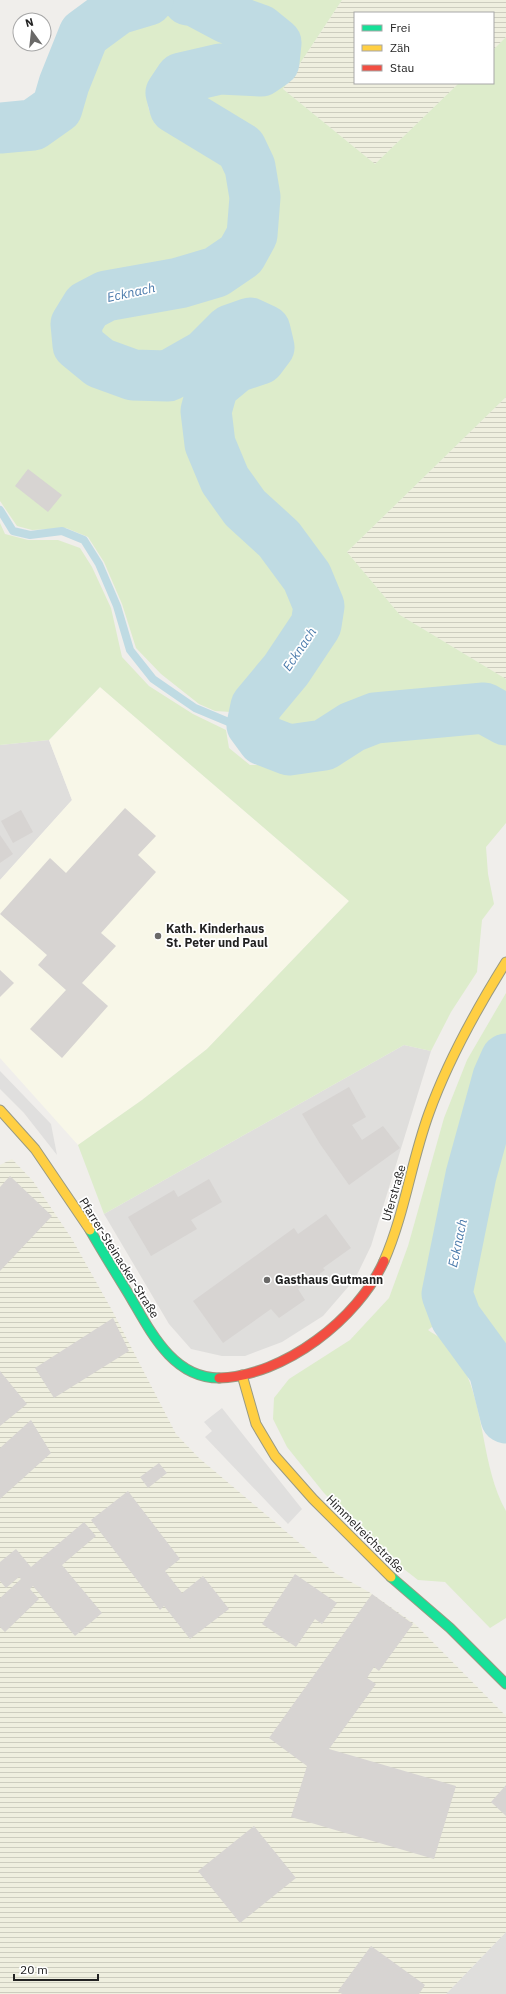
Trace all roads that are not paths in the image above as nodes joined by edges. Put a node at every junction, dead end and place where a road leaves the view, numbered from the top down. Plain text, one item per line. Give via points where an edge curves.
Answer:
1 (506, 962) edge
2 (0, 1110) edge
3 (242, 1375) junction
4 (506, 1684) edge

1 - 3 street, Uferstraße via 451,1057 428,1116 392,1244 372,1284 341,1321 301,1352 272,1367
2 - 3 street, Pfarrer-Steinacker-Straße via 20,1129 51,1172 147,1325 170,1356 192,1374 218,1378
3 - 4 street, Himmelreichstraße via 256,1424 275,1456 378,1566 450,1628

